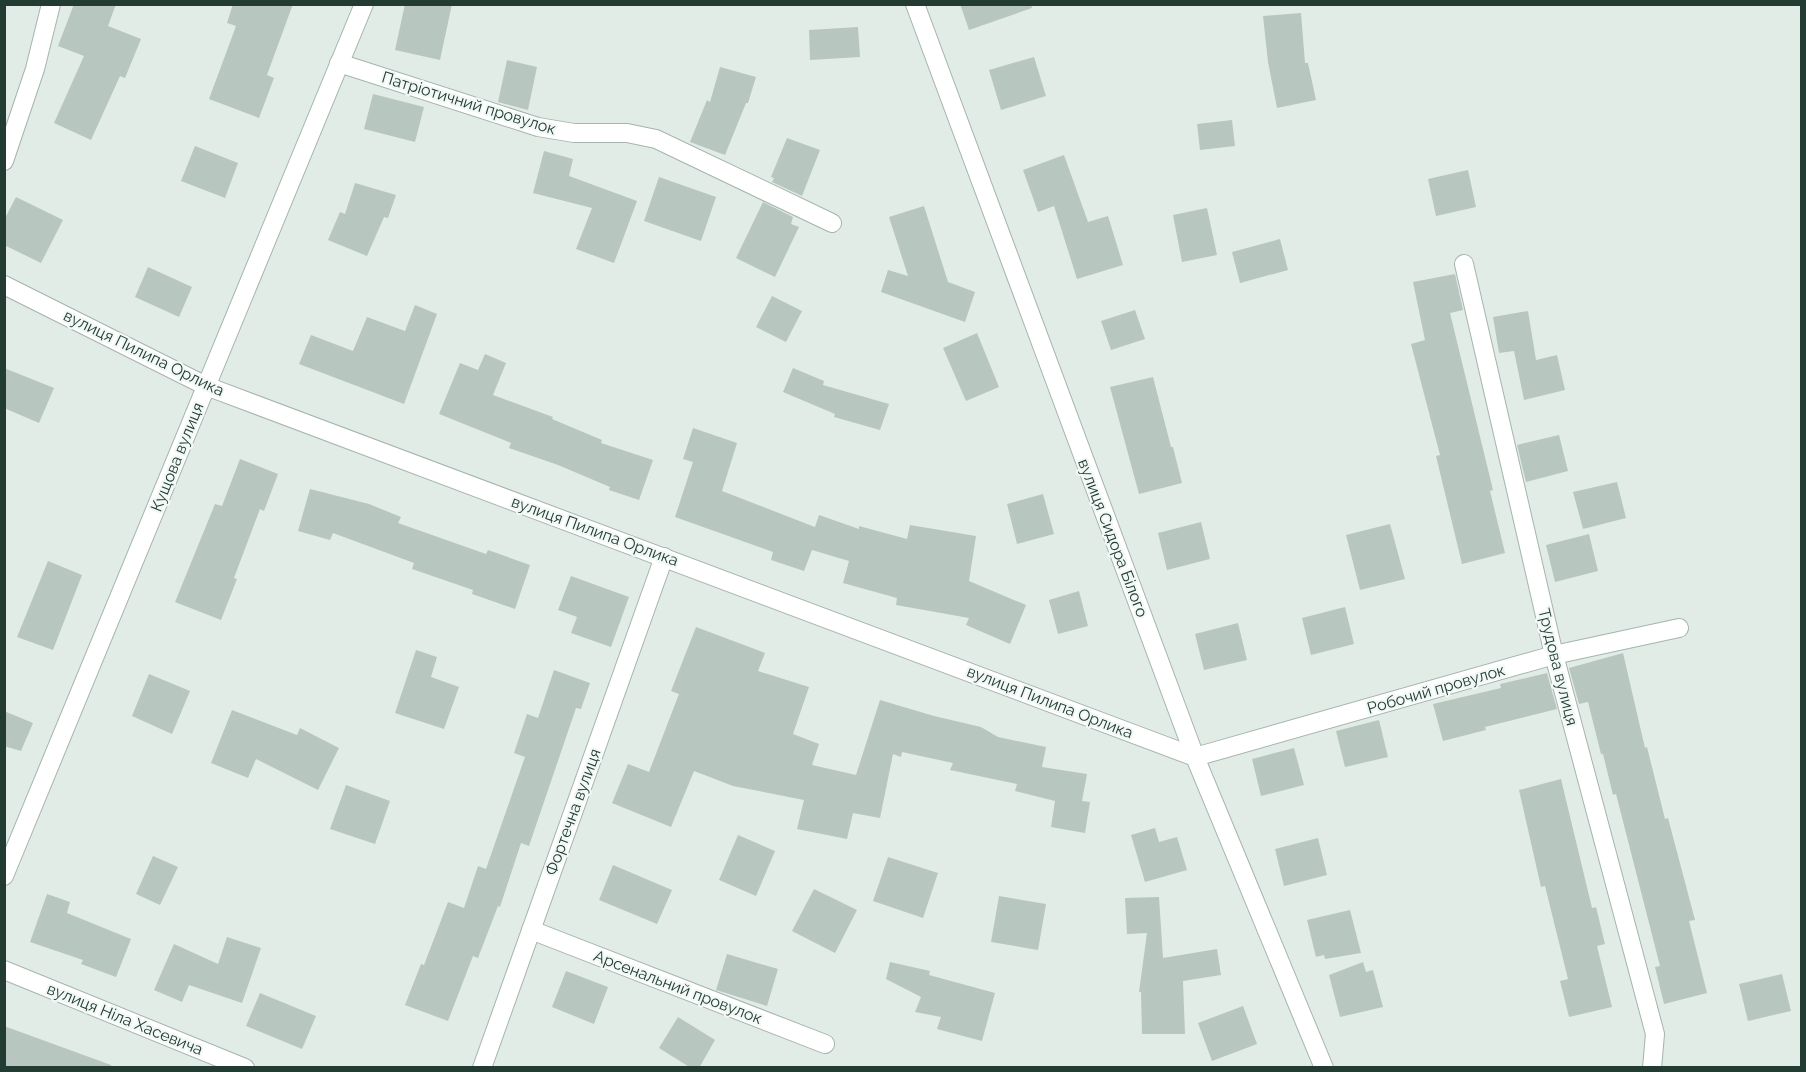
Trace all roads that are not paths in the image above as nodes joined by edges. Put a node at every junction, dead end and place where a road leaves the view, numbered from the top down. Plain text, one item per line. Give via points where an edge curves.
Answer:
1 (51, 4) edge
2 (363, 4) edge
3 (915, 4) edge
4 (339, 63) junction
5 (4, 161) edge
6 (832, 224) dead end
7 (1464, 264) dead end
8 (4, 285) edge
9 (206, 386) junction
10 (664, 557) junction
11 (1679, 628) dead end
12 (1554, 655) junction
13 (1195, 757) junction
14 (4, 876) edge
15 (531, 930) junction
16 (4, 970) edge
17 (825, 1044) dead end
18 (245, 1068) edge
19 (482, 1068) edge
20 (1324, 1068) edge
21 (1652, 1068) edge

1 - 5 street via 35,69
2 - 4 street, Кущова вулиця
3 - 13 street, вулиця Сидора Білого
4 - 6 street, Патріотичний провулок via 538,127 656,139
4 - 9 street, Кущова вулиця
7 - 12 street, Трудова вулиця
8 - 9 street, вулиця Пилипа Орлика
9 - 10 street, вулиця Пилипа Орлика
9 - 14 street, Кущова вулиця
10 - 13 street, вулиця Пилипа Орлика
10 - 15 street, Фортечна вулиця
11 - 12 street, Робочий провулок
12 - 13 street, Робочий провулок
12 - 21 street, Трудова вулиця via 1655,1034
13 - 20 street, вулиця Сидора Білого
15 - 17 street, Арсенальний провулок
15 - 19 street, Фортечна вулиця
16 - 18 street, вулиця Ніла Хасевича

